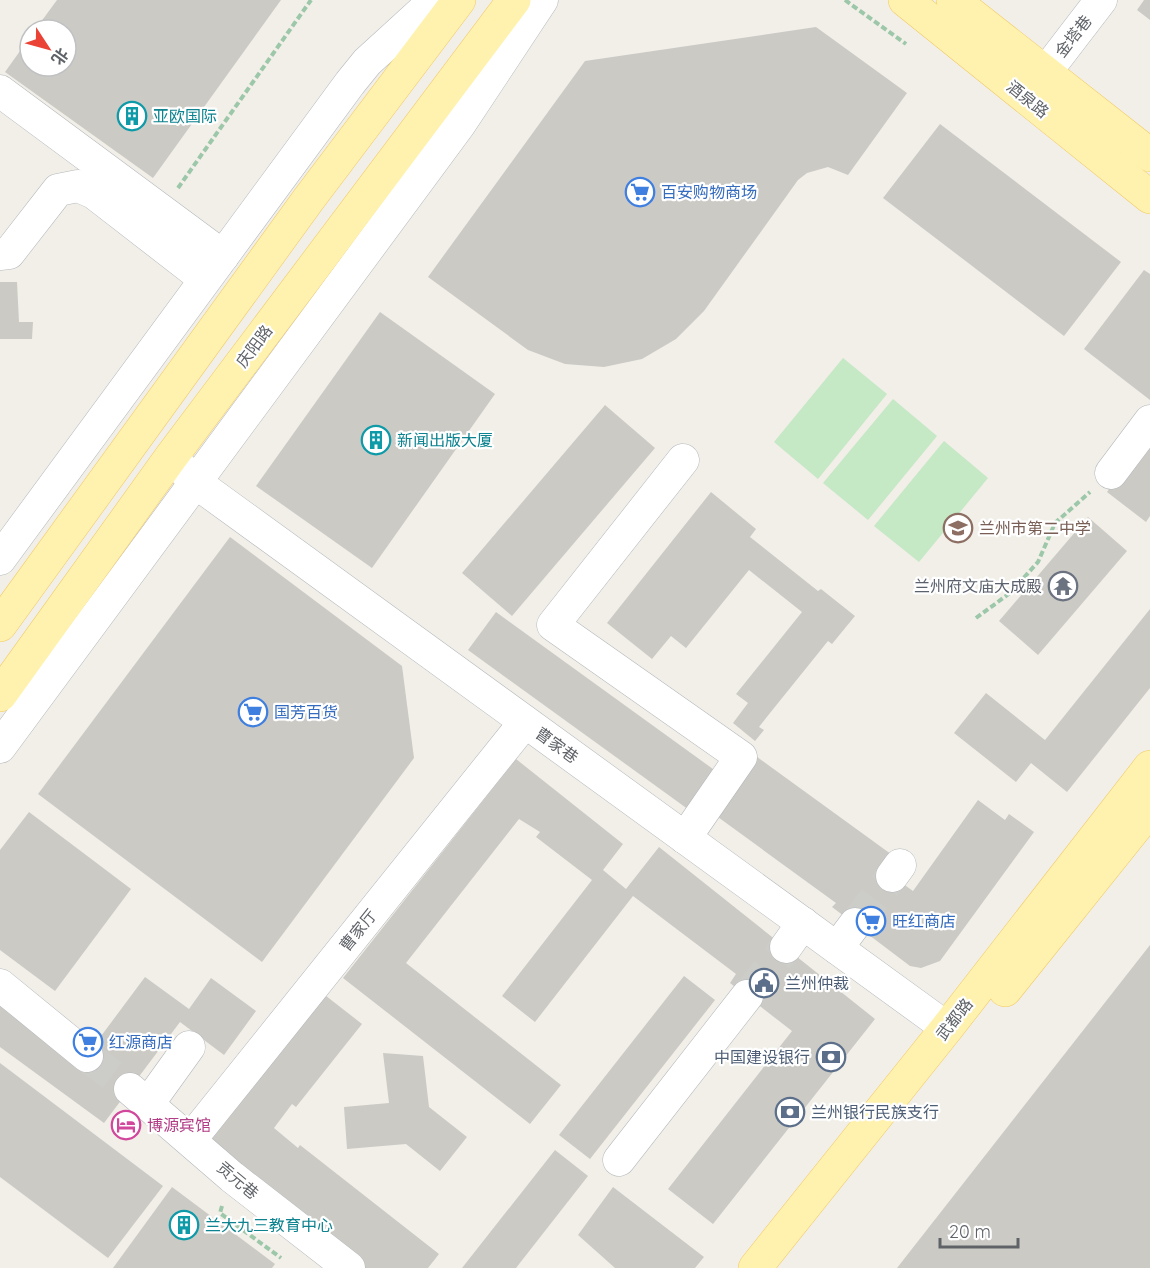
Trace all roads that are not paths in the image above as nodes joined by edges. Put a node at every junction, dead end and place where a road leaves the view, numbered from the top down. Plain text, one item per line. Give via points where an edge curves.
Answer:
1 (435, 0) edge
2 (459, 0) edge
3 (514, 0) edge
4 (528, 0) edge
5 (542, 0) edge
6 (905, 0) edge
7 (952, 0) edge
8 (1101, 0) edge
9 (484, 39) junction
10 (1045, 73) junction
11 (0, 91) edge
12 (1150, 155) edge
13 (1150, 197) edge
14 (0, 254) edge
15 (214, 268) junction
16 (1150, 421) edge
17 (171, 457) junction
18 (683, 460) dead end
19 (1111, 473) road end
20 (195, 482) junction
21 (0, 559) edge
22 (0, 625) edge
23 (0, 695) edge
24 (525, 722) junction
25 (0, 747) edge
26 (1150, 767) edge
27 (1150, 809) edge
28 (685, 838) junction
29 (0, 985) edge
30 (747, 996) tunnel mouth
31 (947, 1028) junction
32 (189, 1047) dead end
33 (87, 1056) tunnel mouth
34 (191, 1139) junction
35 (619, 1160) dead end
36 (349, 1268) edge
37 (755, 1268) edge
38 (783, 1268) edge

1 - 15 street via 367,62
2 - 22 main road via 308,200
3 - 9 main road, 庆阳路
4 - 9 main road
5 - 20 street via 460,124
6 - 13 main road, 酒泉路
7 - 10 main road, 酒泉路
8 - 10 street, 金塔巷
9 - 17 main road, 庆阳路
10 - 12 main road, 酒泉路
11 - 15 street via 162,212
14 - 15 street via 9,253 58,190 78,186
15 - 21 street
16 - 19 street
17 - 20 street, 曹家巷
17 - 23 main road, 庆阳路
18 - 28 street via 553,625 741,757
20 - 24 street, 曹家巷
20 - 25 street
24 - 28 street, 曹家巷
24 - 34 street, 曹家厅
26 - 31 main road, 武都路
27 - 38 main road, 武都路
28 - 31 street, 曹家巷 via 794,935 846,936
29 - 33 street
30 - 35 street
31 - 37 main road, 武都路
32 - 34 street, 贡元巷 via 139,1096
34 - 36 street, 贡元巷 via 232,1177

